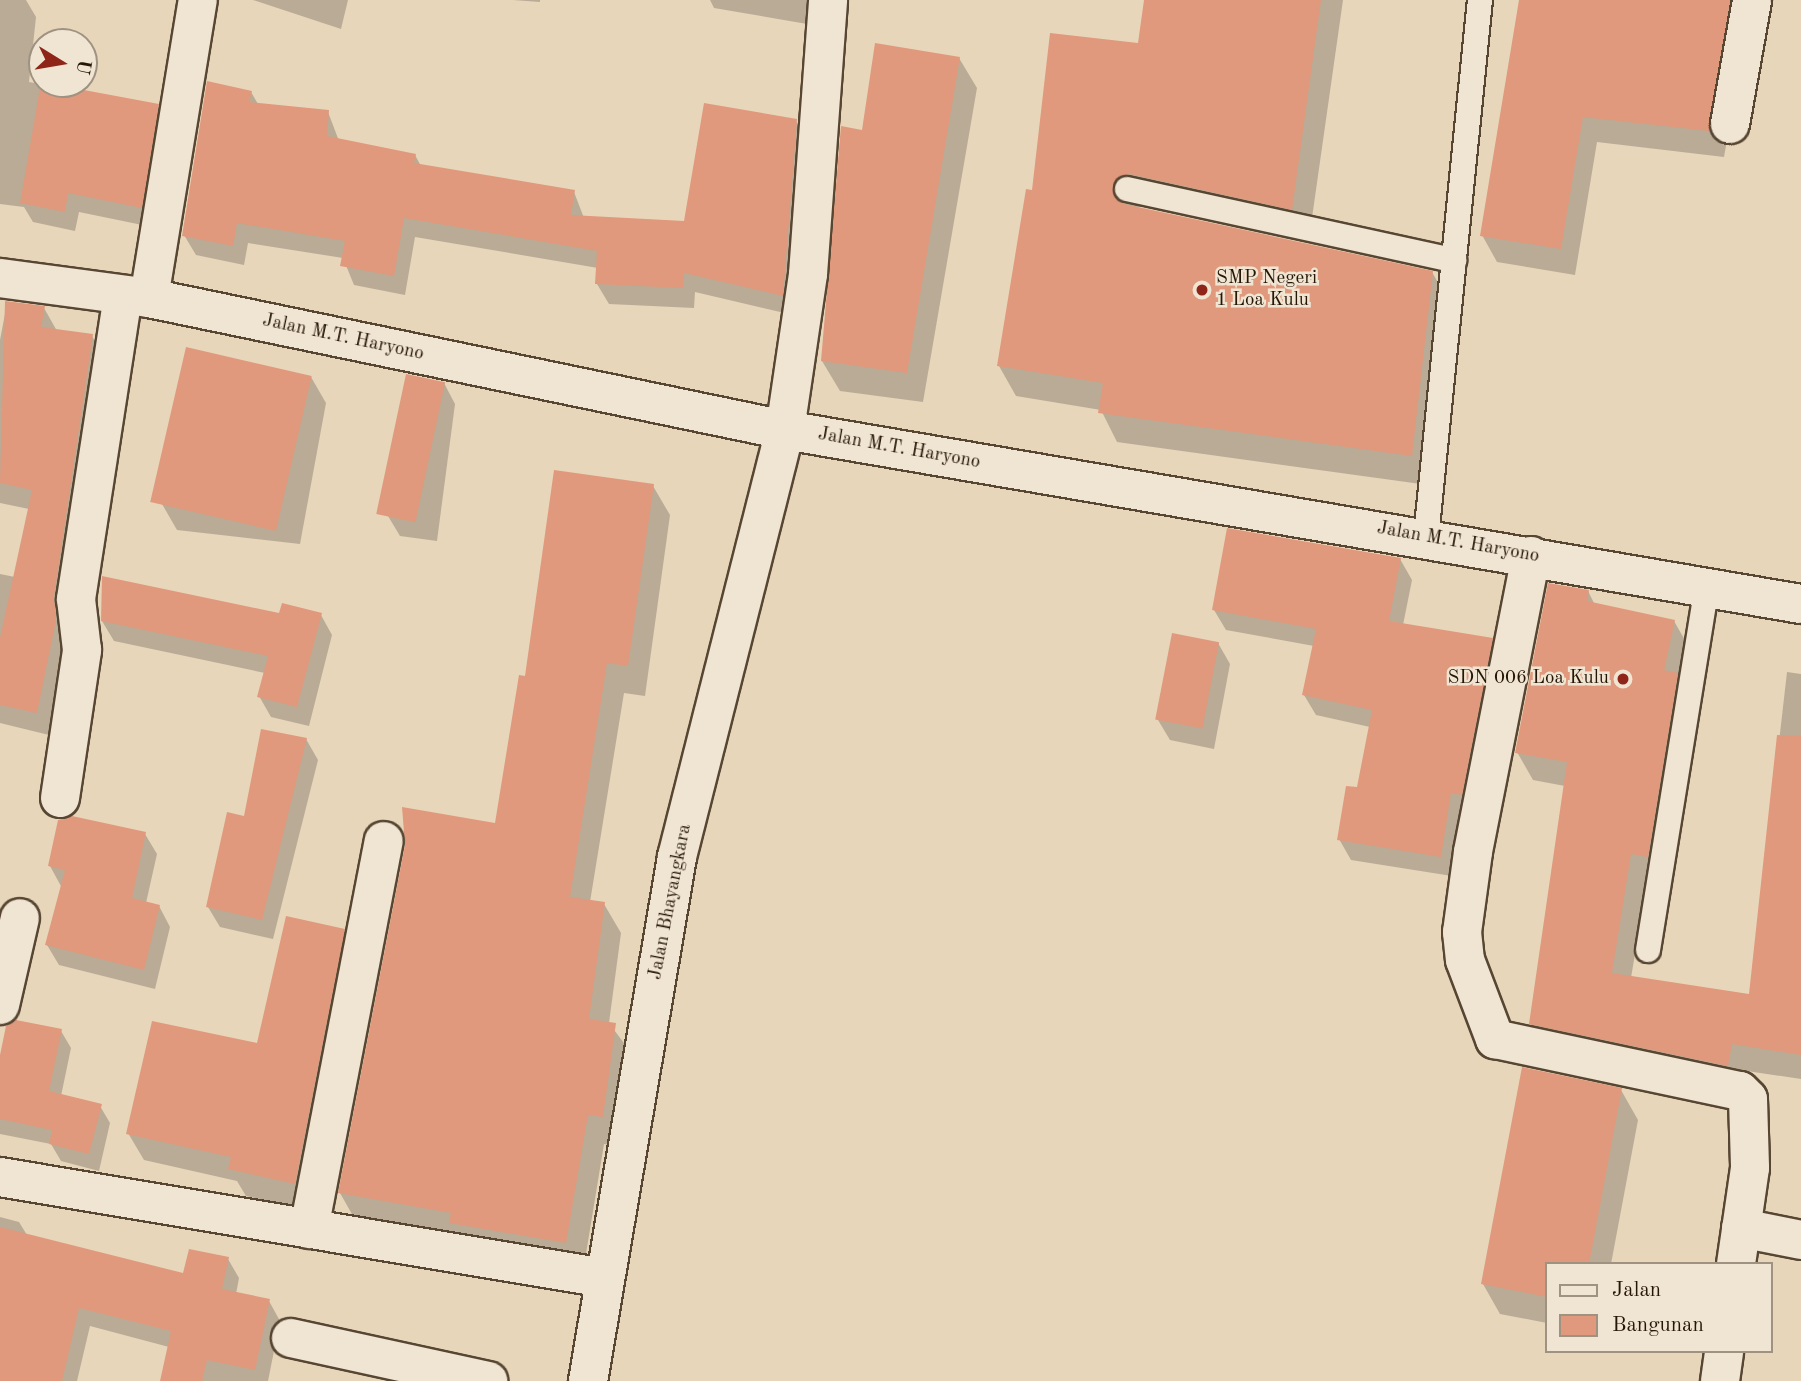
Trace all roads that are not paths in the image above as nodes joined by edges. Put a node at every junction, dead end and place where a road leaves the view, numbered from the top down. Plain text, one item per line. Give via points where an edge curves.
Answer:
1 (198, 0) edge
2 (828, 0) edge
3 (1480, 0) edge
4 (1752, 0) edge
5 (1730, 124) dead end
6 (1127, 189) dead end
7 (1454, 260) junction
8 (0, 278) edge
9 (136, 297) junction
10 (785, 430) junction
11 (1426, 537) junction
12 (1531, 556) junction
13 (1707, 587) junction
14 (1801, 604) edge
15 (60, 798) dead end
16 (384, 841) dead end
17 (20, 918) dead end
18 (1648, 950) dead end
19 (0, 1005) edge
20 (0, 1177) edge
21 (309, 1229) junction
22 (1801, 1240) edge
23 (1739, 1246) edge
24 (604, 1278) junction
25 (290, 1338) dead end
26 (1724, 1353) edge
27 (488, 1381) edge
28 (588, 1381) edge
29 (1720, 1381) edge

1 - 9 street
2 - 10 street, Jalan Bhayangkara via 808,274
3 - 7 lane
4 - 5 street
6 - 7 lane
7 - 11 lane
8 - 9 street, Jalan M.T. Haryono
9 - 10 street, Jalan M.T. Haryono
9 - 15 street via 75,600 82,650
10 - 11 street, Jalan M.T. Haryono
10 - 24 street, Jalan Bhayangkara via 677,857
11 - 12 street, Jalan M.T. Haryono
12 - 13 street, Jalan M.T. Haryono
12 - 23 street via 1473,852 1462,932 1465,960 1495,1039 1740,1091 1752,1107
13 - 14 street, Jalan M.T. Haryono
13 - 18 lane
16 - 21 street
17 - 19 street
20 - 21 street
21 - 24 street
22 - 23 street
24 - 28 street, Jalan Bhayangkara
25 - 27 street
26 - 29 street

